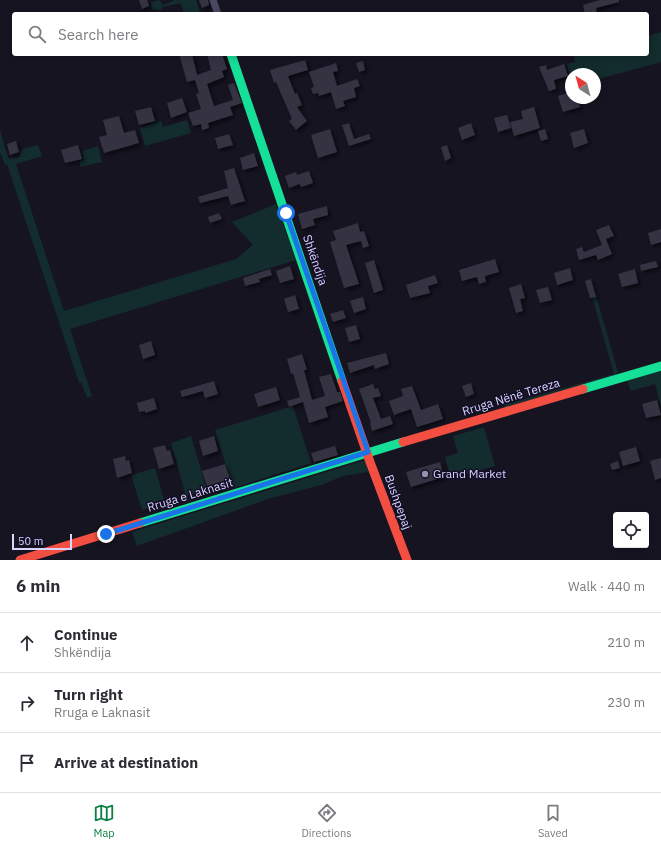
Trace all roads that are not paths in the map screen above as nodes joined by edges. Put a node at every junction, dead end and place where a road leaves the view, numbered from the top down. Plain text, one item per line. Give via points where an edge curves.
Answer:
1 (213, 0) edge
2 (217, 12) edge
3 (233, 56) edge
4 (661, 366) edge
5 (368, 452) junction
6 (20, 560) edge
7 (407, 560) edge

1 - 2 street
3 - 5 main road, Shkëndija
4 - 5 main road, Rruga Nënë Tereza
5 - 6 main road, Rruga e Laknasit
5 - 7 main road, Bushpepaj

